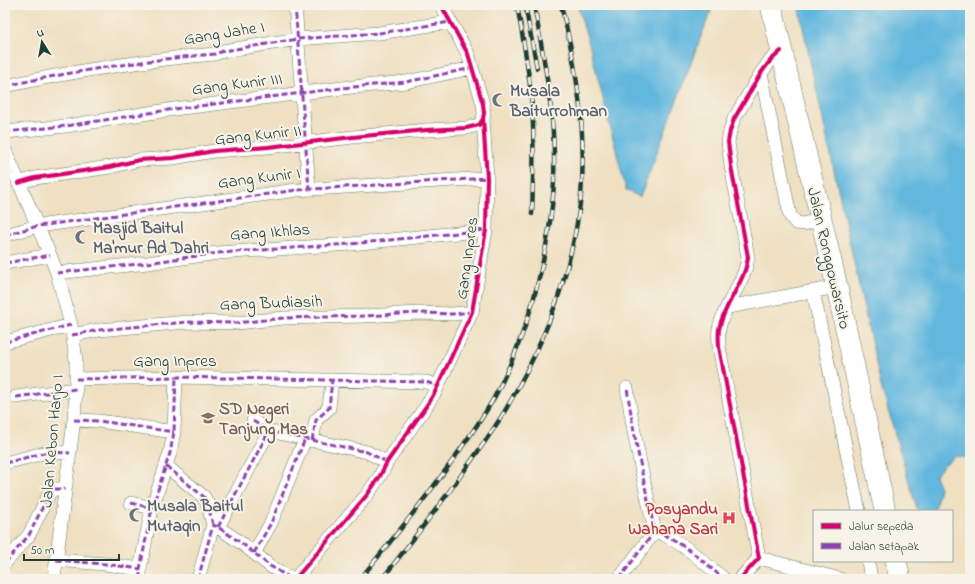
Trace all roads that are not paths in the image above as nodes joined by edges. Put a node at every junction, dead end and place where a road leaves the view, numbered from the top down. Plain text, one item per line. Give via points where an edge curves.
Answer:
1 (295, 5) edge
2 (441, 5) edge
3 (772, 5) edge
4 (450, 22) junction
5 (298, 39) junction
6 (782, 51) junction
7 (472, 68) junction
8 (761, 73) junction
9 (5, 86) edge
10 (302, 93) junction
11 (483, 119) junction
12 (5, 132) edge
13 (306, 142) junction
14 (5, 150) edge
15 (13, 177) edge
16 (487, 178) junction
17 (309, 189) junction
18 (821, 219) junction
19 (38, 226) junction
20 (486, 230) junction
21 (5, 234) edge
22 (50, 255) junction
23 (5, 263) edge
24 (57, 273) junction
25 (837, 287) junction
26 (813, 291) junction
27 (728, 307) junction
28 (472, 312) junction
29 (72, 330) junction
30 (5, 342) edge
31 (176, 377) junction
32 (332, 380) junction
33 (76, 384) junction
34 (627, 388) dead end
35 (435, 392) junction
36 (16, 397) dead end
37 (74, 420) junction
38 (253, 421) dead end
39 (269, 431) junction
40 (174, 432) junction
41 (309, 440) junction
42 (70, 453) junction
43 (387, 462) junction
44 (5, 463) edge
45 (166, 466) junction
46 (65, 489) junction
47 (131, 502) dead end
48 (152, 508) junction
49 (859, 510) edge
50 (885, 510) edge
51 (215, 526) junction
52 (656, 531) junction
53 (254, 553) junction
54 (759, 558) junction
55 (56, 560) junction
56 (868, 562) edge
57 (896, 562) edge
58 (5, 563) edge
59 (140, 574) edge
60 (54, 579) edge
61 (198, 579) edge
62 (294, 579) edge
63 (619, 579) edge
64 (724, 579) edge
65 (740, 579) edge
66 (840, 579) edge
67 (871, 579) edge
68 (900, 579) edge

1 - 5 street
2 - 4 street
3 - 6 main road, Jalan Ronggowarsito
4 - 5 street, Gang Jahe I via 379,33
4 - 7 street via 468,54
5 - 9 street, Gang Jahe I via 215,54 128,63
5 - 10 street
6 - 8 street
6 - 18 main road, Jalan Ronggowarsito
7 - 10 street, Gang Kunir III via 406,82
7 - 11 street via 483,104
8 - 18 street via 790,215 796,223 804,224
8 - 27 street via 734,119 728,142 748,257 747,267
10 - 12 street, Gang Kunir III
10 - 13 street
11 - 13 street, Gang Kunir II via 479,125 466,128 420,130
11 - 16 street, Gang Inpres
13 - 15 street, Gang Kunir II via 139,160 35,178
13 - 17 street
14 - 15 street, Jalan Kebon Harjo I
15 - 19 street, Jalan Kebon Harjo I
16 - 17 street, Gang Kunir I
16 - 20 street, Gang Inpres
17 - 19 street, Gang Kunir I
18 - 25 main road, Jalan Ronggowarsito
19 - 21 street, Gang Kunir I
19 - 22 street, Jalan Kebon Harjo I
20 - 24 street, Gang Ikhlas via 351,244 218,253
20 - 28 street, Gang Inpres
22 - 23 street
22 - 24 street, Jalan Kebon Harjo I
24 - 29 street, Jalan Kebon Harjo I
25 - 26 street
25 - 50 main road, Jalan Ronggowarsito
26 - 27 street
26 - 49 street
27 - 54 street via 718,330 719,348
28 - 29 street, Gang Budiasih via 187,322
28 - 35 street, Gang Inpres
29 - 30 street, Gang Budiasih
29 - 33 street, Jalan Kebon Harjo I
31 - 32 street, Gang Inpres
31 - 33 street, Gang Inpres
31 - 40 street
32 - 35 street, Gang Inpres via 426,382 435,385
32 - 41 street via 329,408 316,420
33 - 36 street, Gang Inpres
33 - 37 street, Jalan Kebon Harjo I
34 - 52 street via 643,481
35 - 43 street, Gang Inpres
37 - 40 street
37 - 42 street, Jalan Kebon Harjo I
38 - 39 street
39 - 41 street
39 - 51 street
40 - 45 street
41 - 43 street via 367,452
41 - 53 street via 271,523
42 - 44 street via 48,452
42 - 46 street, Jalan Kebon Harjo I
43 - 62 street, Gang Inpres via 367,495
45 - 48 street
45 - 51 street via 204,497
46 - 55 street, Jalan Kebon Harjo I
46 - 58 street via 50,492 29,535
47 - 48 street
48 - 59 street
51 - 53 street
51 - 61 street
52 - 63 street
52 - 64 street via 675,540
53 - 62 street via 270,566
54 - 65 street
54 - 66 street
55 - 59 street via 105,564
55 - 60 street, Jalan Kebon Harjo I
56 - 67 street
57 - 68 main road

